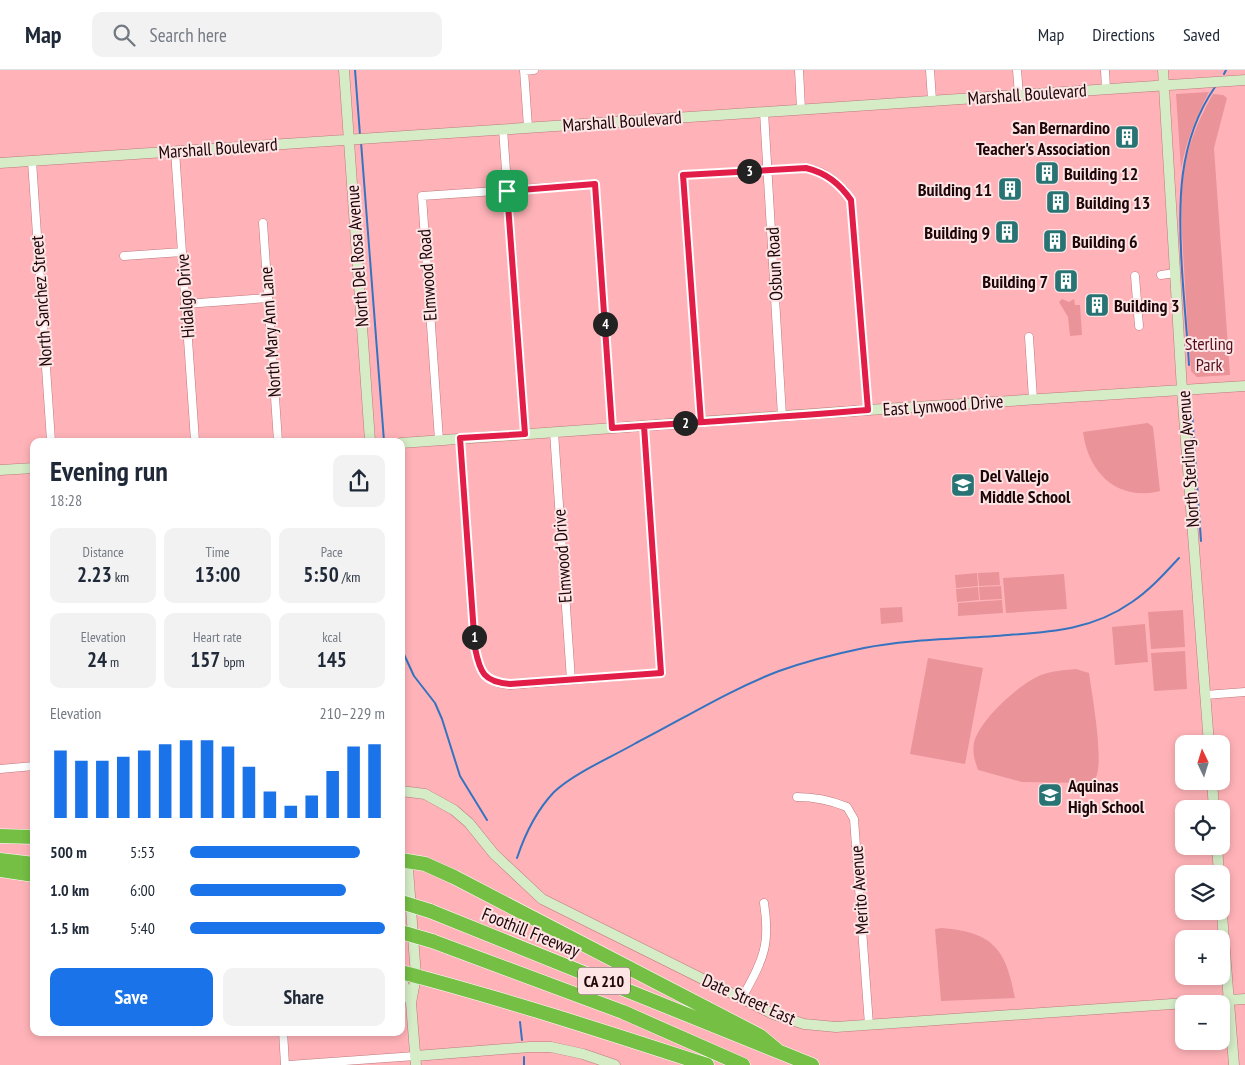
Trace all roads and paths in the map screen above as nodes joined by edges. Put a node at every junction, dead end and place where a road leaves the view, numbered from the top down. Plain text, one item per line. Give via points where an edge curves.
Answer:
1 (344, 70) edge
2 (524, 70) edge
3 (534, 70) edge
4 (799, 70) edge
5 (930, 70) edge
6 (1017, 70) edge
7 (1105, 70) edge
8 (1163, 70) edge
9 (1245, 80) edge
10 (1164, 85) junction
11 (1106, 89) junction
12 (1019, 94) junction
13 (932, 100) junction
14 (801, 109) junction
15 (764, 112) junction
16 (528, 127) junction
17 (503, 129) junction
18 (357, 139) junction
19 (175, 151) junction
20 (32, 161) junction
21 (0, 163) edge
22 (768, 169) junction
23 (507, 191) junction
24 (263, 223) dead end
25 (182, 252) junction
26 (124, 256) dead end
27 (1175, 273) junction
28 (1161, 274) dead end
29 (1135, 276) dead end
30 (268, 298) junction
31 (185, 304) junction
32 (1139, 326) dead end
33 (1029, 337) dead end
34 (1245, 386) edge
35 (1182, 390) junction
36 (1033, 399) junction
37 (868, 410) junction
38 (782, 416) junction
39 (701, 422) junction
40 (644, 426) junction
41 (612, 428) junction
42 (554, 432) junction
43 (525, 434) junction
44 (51, 438) edge
45 (195, 438) edge
46 (278, 438) edge
47 (370, 438) edge
48 (460, 438) junction
49 (439, 440) junction
50 (405, 443) edge
51 (30, 468) edge
52 (0, 470) edge
53 (571, 680) junction
54 (1245, 692) edge
55 (1206, 695) junction
56 (1208, 735) edge
57 (30, 766) edge
58 (0, 769) edge
59 (405, 792) edge
60 (797, 797) dead end
61 (30, 833) edge
62 (0, 834) edge
63 (30, 838) edge
64 (0, 860) edge
65 (405, 861) edge
66 (30, 864) edge
67 (405, 865) edge
68 (0, 870) edge
69 (30, 874) edge
70 (405, 903) edge
71 (764, 903) dead end
72 (1222, 920) edge
73 (405, 933) edge
74 (405, 973) edge
75 (416, 976) junction
76 (405, 988) edge
77 (1229, 995) edge
78 (742, 998) junction
79 (1245, 999) edge
80 (1230, 1000) edge
81 (411, 1004) junction
82 (1175, 1004) edge
83 (1230, 1013) edge
84 (869, 1025) junction
85 (284, 1036) edge
86 (778, 1051) junction
87 (415, 1060) edge
88 (287, 1065) edge
89 (614, 1065) edge
90 (707, 1065) edge
91 (743, 1065) edge
92 (812, 1065) edge
93 (1234, 1065) edge

1 - 18 street, North Del Rosa Avenue
2 - 3 street
2 - 16 street
4 - 14 street
5 - 13 street
6 - 12 street
7 - 11 street
8 - 10 street, North Sterling Avenue
9 - 10 street, Marshall Boulevard
10 - 11 street, Marshall Boulevard
10 - 27 street, North Sterling Avenue
11 - 12 street, Marshall Boulevard
12 - 13 street, Marshall Boulevard
13 - 14 street, Marshall Boulevard
14 - 15 street, Marshall Boulevard
15 - 16 street, Marshall Boulevard
15 - 22 street, Osbun Road
16 - 17 street, Marshall Boulevard
17 - 18 street, Marshall Boulevard
17 - 23 street
18 - 19 street, Marshall Boulevard
18 - 47 street, North Del Rosa Avenue
19 - 20 street, Marshall Boulevard
19 - 25 street, Hidalgo Drive
20 - 21 street, Marshall Boulevard
20 - 44 street, North Sanchez Street
22 - 37 street via 806,168 820,172 832,179 851,200
22 - 38 street, Osbun Road
22 - 39 street via 683,175
23 - 41 street via 595,184
23 - 43 street
23 - 49 street, Elmwood Road via 422,196
24 - 30 street, North Mary Ann Lane
25 - 26 street
25 - 31 street, Hidalgo Drive
27 - 28 street
27 - 35 street, North Sterling Avenue
29 - 32 street
30 - 31 street
30 - 46 street, North Mary Ann Lane
31 - 45 street, Hidalgo Drive
33 - 36 street
34 - 35 street, East Lynwood Drive
35 - 36 street, East Lynwood Drive
35 - 55 street, North Sterling Avenue
36 - 37 street, East Lynwood Drive
37 - 38 street, East Lynwood Drive
38 - 39 street, East Lynwood Drive
39 - 40 street, East Lynwood Drive
40 - 41 street, East Lynwood Drive
40 - 53 street via 661,673
41 - 42 street, East Lynwood Drive
42 - 43 street, East Lynwood Drive
42 - 53 street, Elmwood Drive
43 - 48 street, East Lynwood Drive
48 - 49 street, East Lynwood Drive
48 - 53 street via 475,648 481,671 497,683
49 - 50 street, East Lynwood Drive
51 - 52 street
54 - 55 street
55 - 56 street, North Sterling Avenue
57 - 58 street
59 - 78 street, Date Street East via 425,794 454,810 542,899
60 - 84 street, Merito Avenue via 829,800 848,807 854,819
61 - 62 highway
62 - 63 highway
64 - 66 highway
65 - 86 highway via 425,864 454,877 760,1036
67 - 75 street via 408,869
68 - 69 highway
70 - 86 highway, Foothill Freeway / CA 210, bridge
71 - 78 street via 767,923 765,951
72 - 77 street
73 - 91 highway, CA 210, bridge via 623,1012
74 - 75 highway
75 - 81 street
75 - 90 highway via 562,1018
76 - 81 street
78 - 84 street, Date Street East via 773,1014 804,1024 836,1027
79 - 80 street, Date Street East
81 - 87 street
82 - 84 street, Date Street East
83 - 93 street
85 - 88 street
86 - 92 highway, Foothill Freeway / CA 210
87 - 88 street
87 - 89 street via 550,1047

